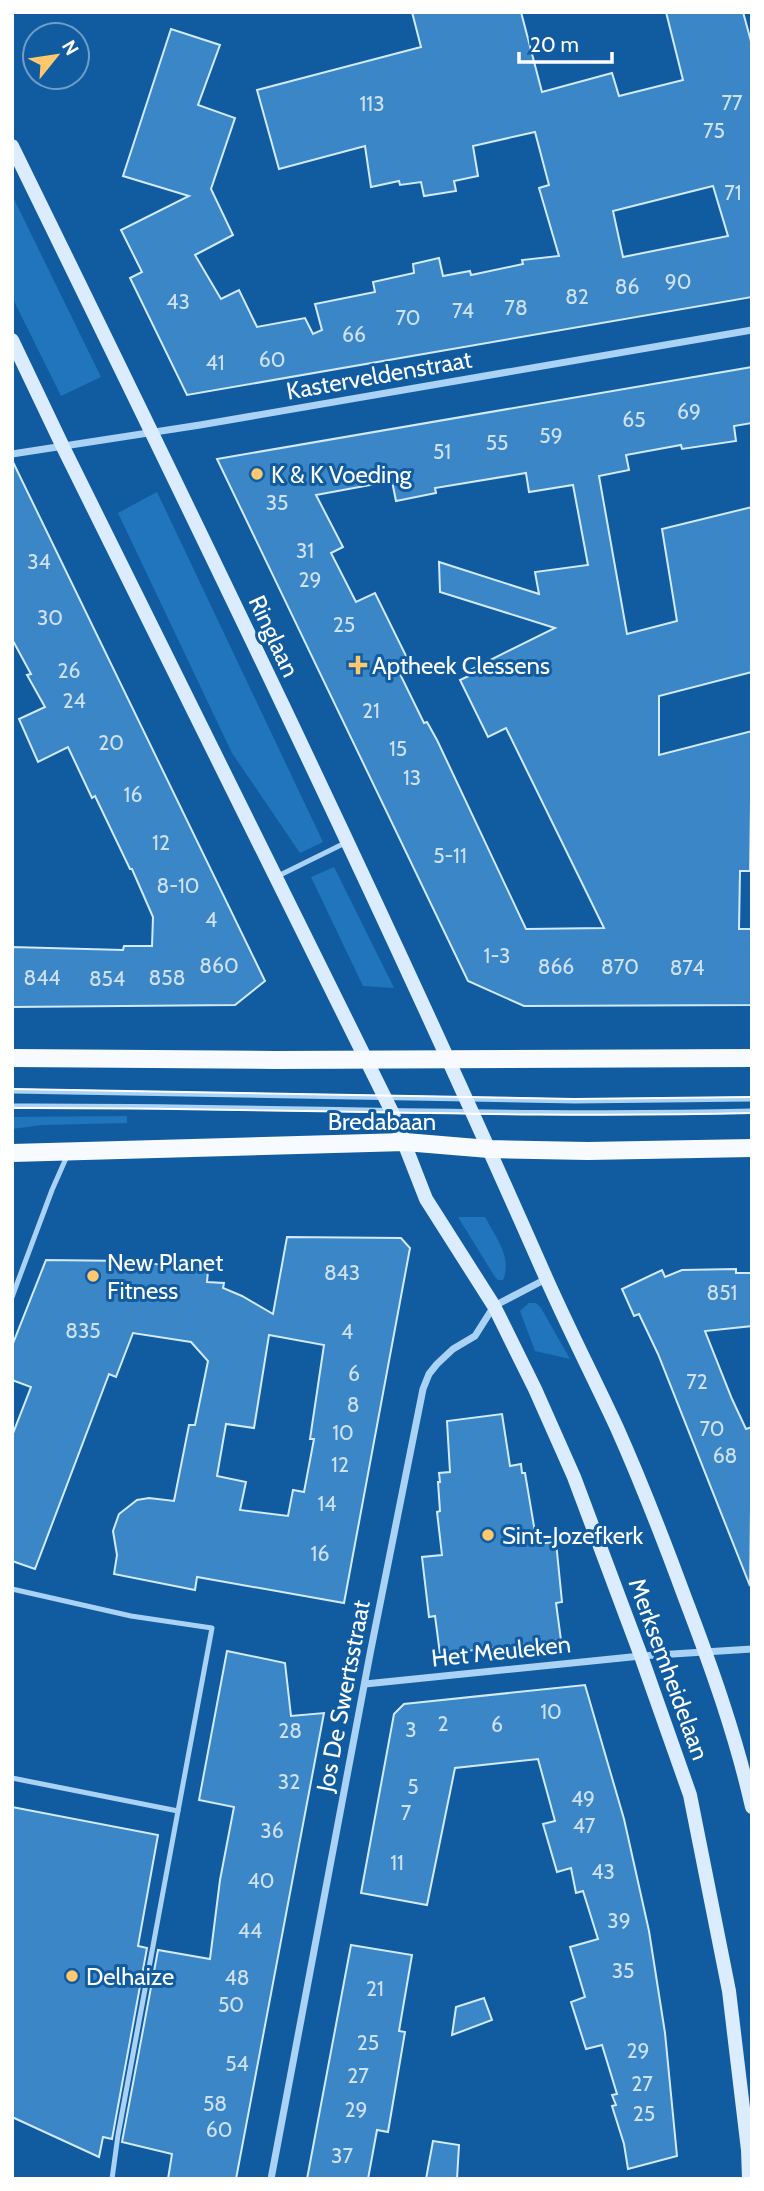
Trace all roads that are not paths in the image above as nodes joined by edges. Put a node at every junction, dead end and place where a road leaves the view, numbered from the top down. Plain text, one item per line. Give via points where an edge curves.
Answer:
1 (12, 146) edge
2 (752, 330) edge
3 (12, 340) edge
4 (153, 433) junction
5 (63, 447) junction
6 (12, 454) edge
7 (346, 842) junction
8 (276, 877) junction
9 (12, 1058) edge
10 (365, 1058) junction
11 (448, 1058) junction
12 (752, 1058) edge
13 (12, 1091) edge
14 (752, 1099) edge
15 (388, 1104) junction
16 (12, 1106) edge
17 (469, 1106) junction
18 (752, 1111) edge
19 (405, 1142) junction
20 (752, 1148) edge
21 (489, 1149) junction
22 (69, 1152) junction
23 (12, 1153) edge
24 (546, 1279) junction
25 (12, 1297) edge
26 (494, 1306) junction
27 (12, 1589) edge
28 (752, 1649) edge
29 (706, 1653) junction
30 (641, 1656) junction
31 (365, 1684) junction
32 (12, 1778) edge
33 (752, 1807) edge
34 (178, 1811) junction
35 (112, 2179) edge
36 (271, 2179) edge
37 (749, 2179) edge

1 - 4 street, Ringlaan
2 - 4 street, Kasterveldenstraat
3 - 5 street
4 - 5 street, Kasterveldenstraat
4 - 7 street, Ringlaan
5 - 6 street, Kasterveldenstraat
5 - 8 street
7 - 8 lane
7 - 11 street, Ringlaan
8 - 10 street
9 - 10 main road
10 - 11 main road
10 - 15 street, Merksemheidelaan
11 - 12 main road
11 - 17 street, Ringlaan
13 - 15 lane
14 - 17 lane
15 - 16 lane
15 - 17 lane
15 - 17 lane
15 - 19 street, Merksemheidelaan
17 - 18 lane via 652,1113
17 - 21 street, Ringlaan
19 - 21 main road, Bredabaan
19 - 22 main road, Bredabaan
19 - 26 street, Merksemheidelaan via 426,1199
20 - 21 main road, Bredabaan
21 - 24 street, Merksemheidelaan
22 - 23 main road, Bredabaan
22 - 25 lane
24 - 26 street
24 - 29 street, Merksemheidelaan via 619,1433
26 - 30 street, Merksemheidelaan via 574,1477
26 - 31 street, Jos De Swertsstraat via 475,1336 437,1364 423,1389
27 - 34 lane via 131,1616 212,1628
28 - 29 street, Het Meuleken
29 - 30 street, Het Meuleken
29 - 33 street, Merksemheidelaan
30 - 31 street, Het Meuleken
30 - 37 street, Merksemheidelaan via 690,1795 729,1991
31 - 36 street, Jos De Swertsstraat
32 - 34 lane
34 - 35 lane

